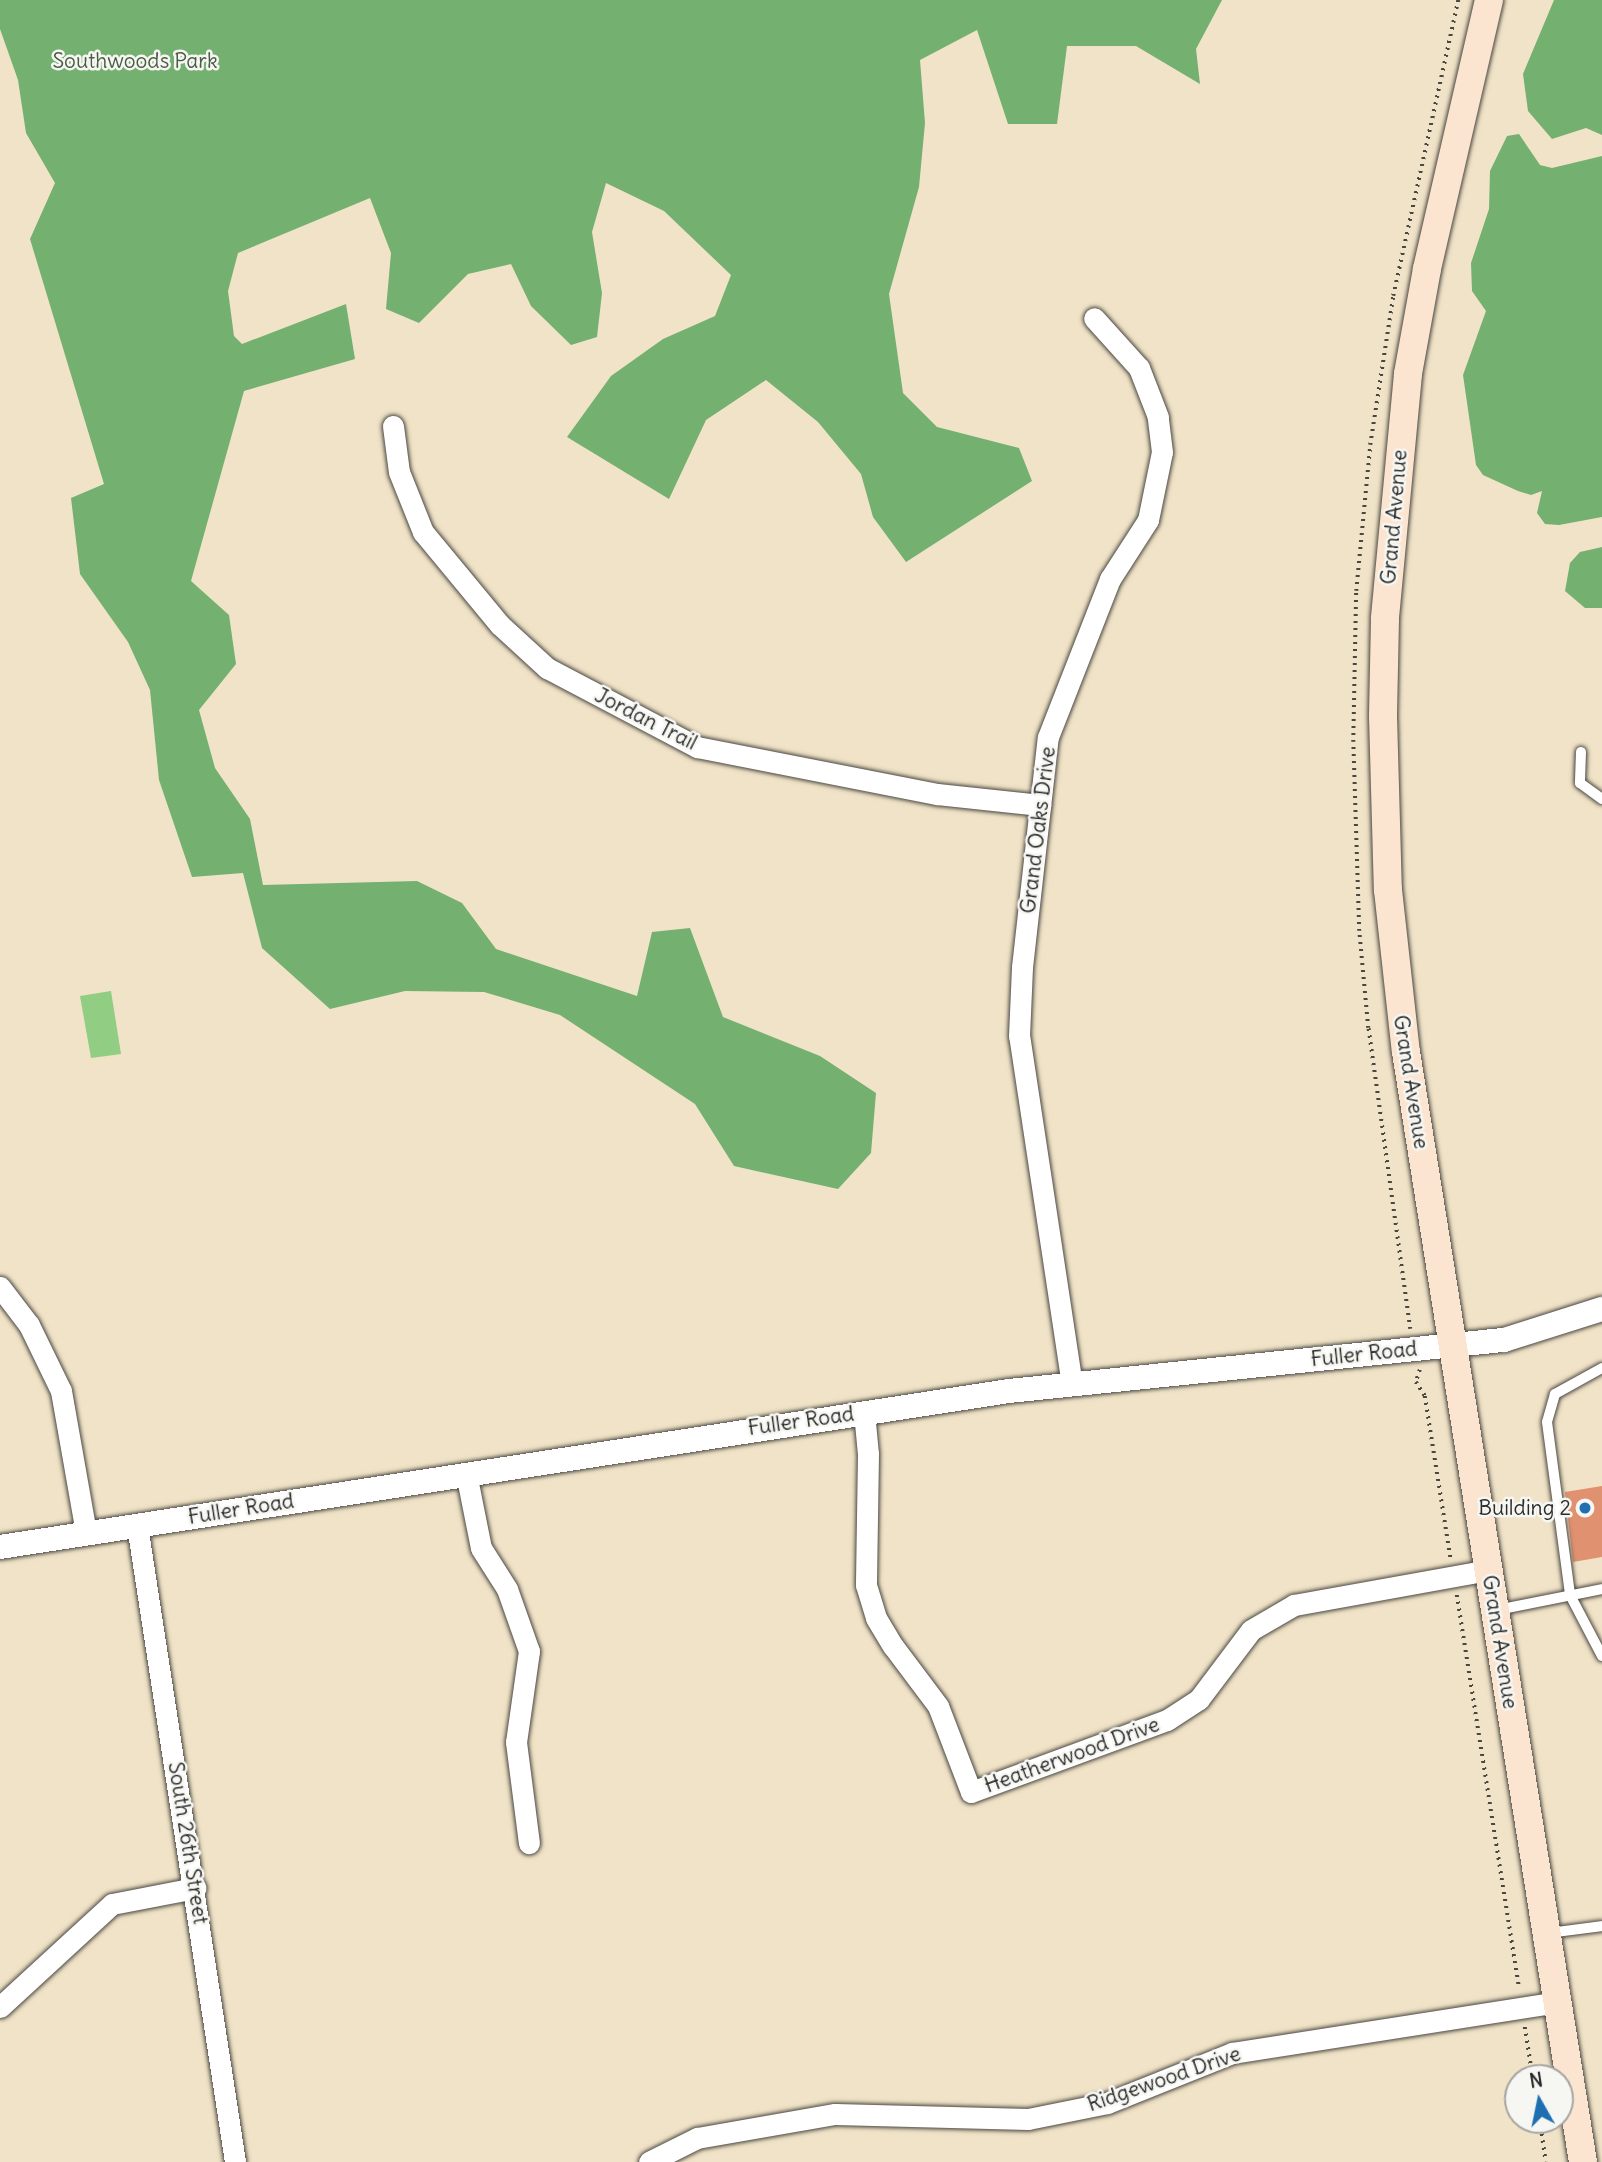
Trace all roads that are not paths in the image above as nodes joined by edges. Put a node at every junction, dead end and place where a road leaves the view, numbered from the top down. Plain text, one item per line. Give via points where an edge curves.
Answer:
1 (1489, 0) edge
2 (1094, 317) dead end
3 (393, 426) dead end
4 (1581, 752) dead end
5 (1602, 799) edge
6 (1040, 805) junction
7 (0, 1287) edge
8 (1602, 1309) edge
9 (1454, 1345) junction
10 (1602, 1368) edge
11 (1072, 1385) junction
12 (864, 1412) junction
13 (466, 1473) junction
14 (137, 1525) junction
15 (86, 1533) junction
16 (0, 1547) edge
17 (1489, 1570) junction
18 (1602, 1589) edge
19 (1570, 1595) junction
20 (1495, 1610) junction
21 (1602, 1656) edge
22 (529, 1843) dead end
23 (195, 1888) junction
24 (1602, 1926) edge
25 (1547, 1934) junction
26 (1558, 2003) junction
27 (0, 2007) edge
28 (235, 2162) edge
29 (649, 2162) edge
30 (1583, 2162) edge

1 - 9 main road, Grand Avenue via 1408,374 1385,633 1388,890 1406,1052
2 - 6 street, Grand Oaks Drive via 1139,368 1153,400 1161,469 1148,520 1115,568 1072,667 1048,737
3 - 6 street, Jordan Trail via 398,471 424,532 500,625 547,668 697,747 937,794
4 - 5 lane via 1580,783
6 - 11 street, Grand Oaks Drive via 1018,1013
7 - 15 street via 29,1325 61,1391
8 - 9 street, Fuller Road via 1535,1332
9 - 11 street, Fuller Road
9 - 17 main road, Grand Avenue
10 - 19 lane via 1555,1394 1547,1422 1556,1521
11 - 12 street, Fuller Road
12 - 13 street, Fuller Road
12 - 17 street, Heatherwood Drive via 868,1454 866,1585 876,1618 893,1647 938,1706 971,1792 1167,1720 1199,1699 1251,1630 1294,1605
13 - 14 street, Fuller Road
13 - 22 street via 481,1548 507,1589 529,1651 516,1742
14 - 15 street, Fuller Road
14 - 23 street, South 26th Street
15 - 16 street, Fuller Road
17 - 20 main road, Grand Avenue
18 - 19 lane
19 - 20 lane
19 - 21 lane
20 - 25 main road, Grand Avenue
23 - 27 street via 112,1904
23 - 28 street, South 26th Street
24 - 25 lane
25 - 26 main road, Grand Avenue
26 - 29 street, Ridgewood Drive via 1232,2053 1107,2103 1028,2119 835,2114 708,2136
26 - 30 main road, Grand Avenue

